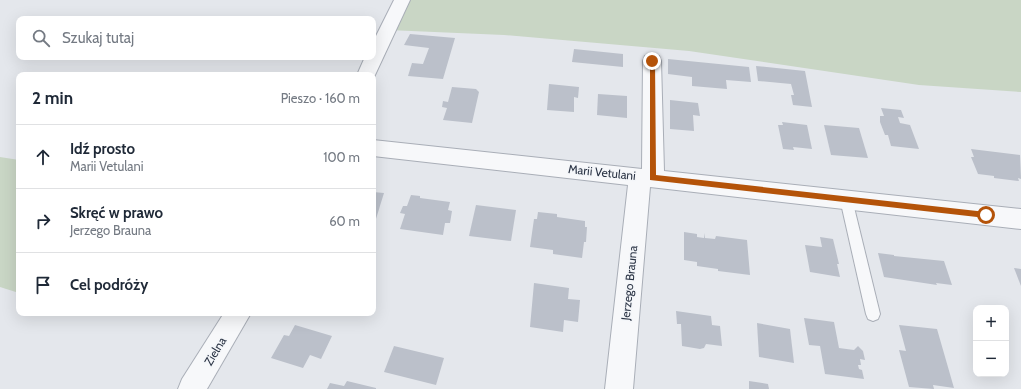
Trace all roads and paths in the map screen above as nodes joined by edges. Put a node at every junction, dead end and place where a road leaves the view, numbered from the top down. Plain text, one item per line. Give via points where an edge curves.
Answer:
1 (402, 0) edge
2 (376, 54) edge
3 (373, 60) edge
4 (652, 61) dead end
5 (367, 72) edge
6 (376, 148) edge
7 (646, 177) junction
8 (846, 199) junction
9 (1021, 219) edge
10 (873, 314) dead end
11 (236, 316) edge
12 (192, 389) edge
13 (619, 389) edge

1 - 2 street
3 - 5 street
4 - 7 street, Jerzego Brauna
6 - 7 street, Marii Vetulani
7 - 8 street, Marii Vetulani
7 - 13 street, Jerzego Brauna
8 - 9 street, Marii Vetulani
8 - 10 lane
11 - 12 street, Zielna

